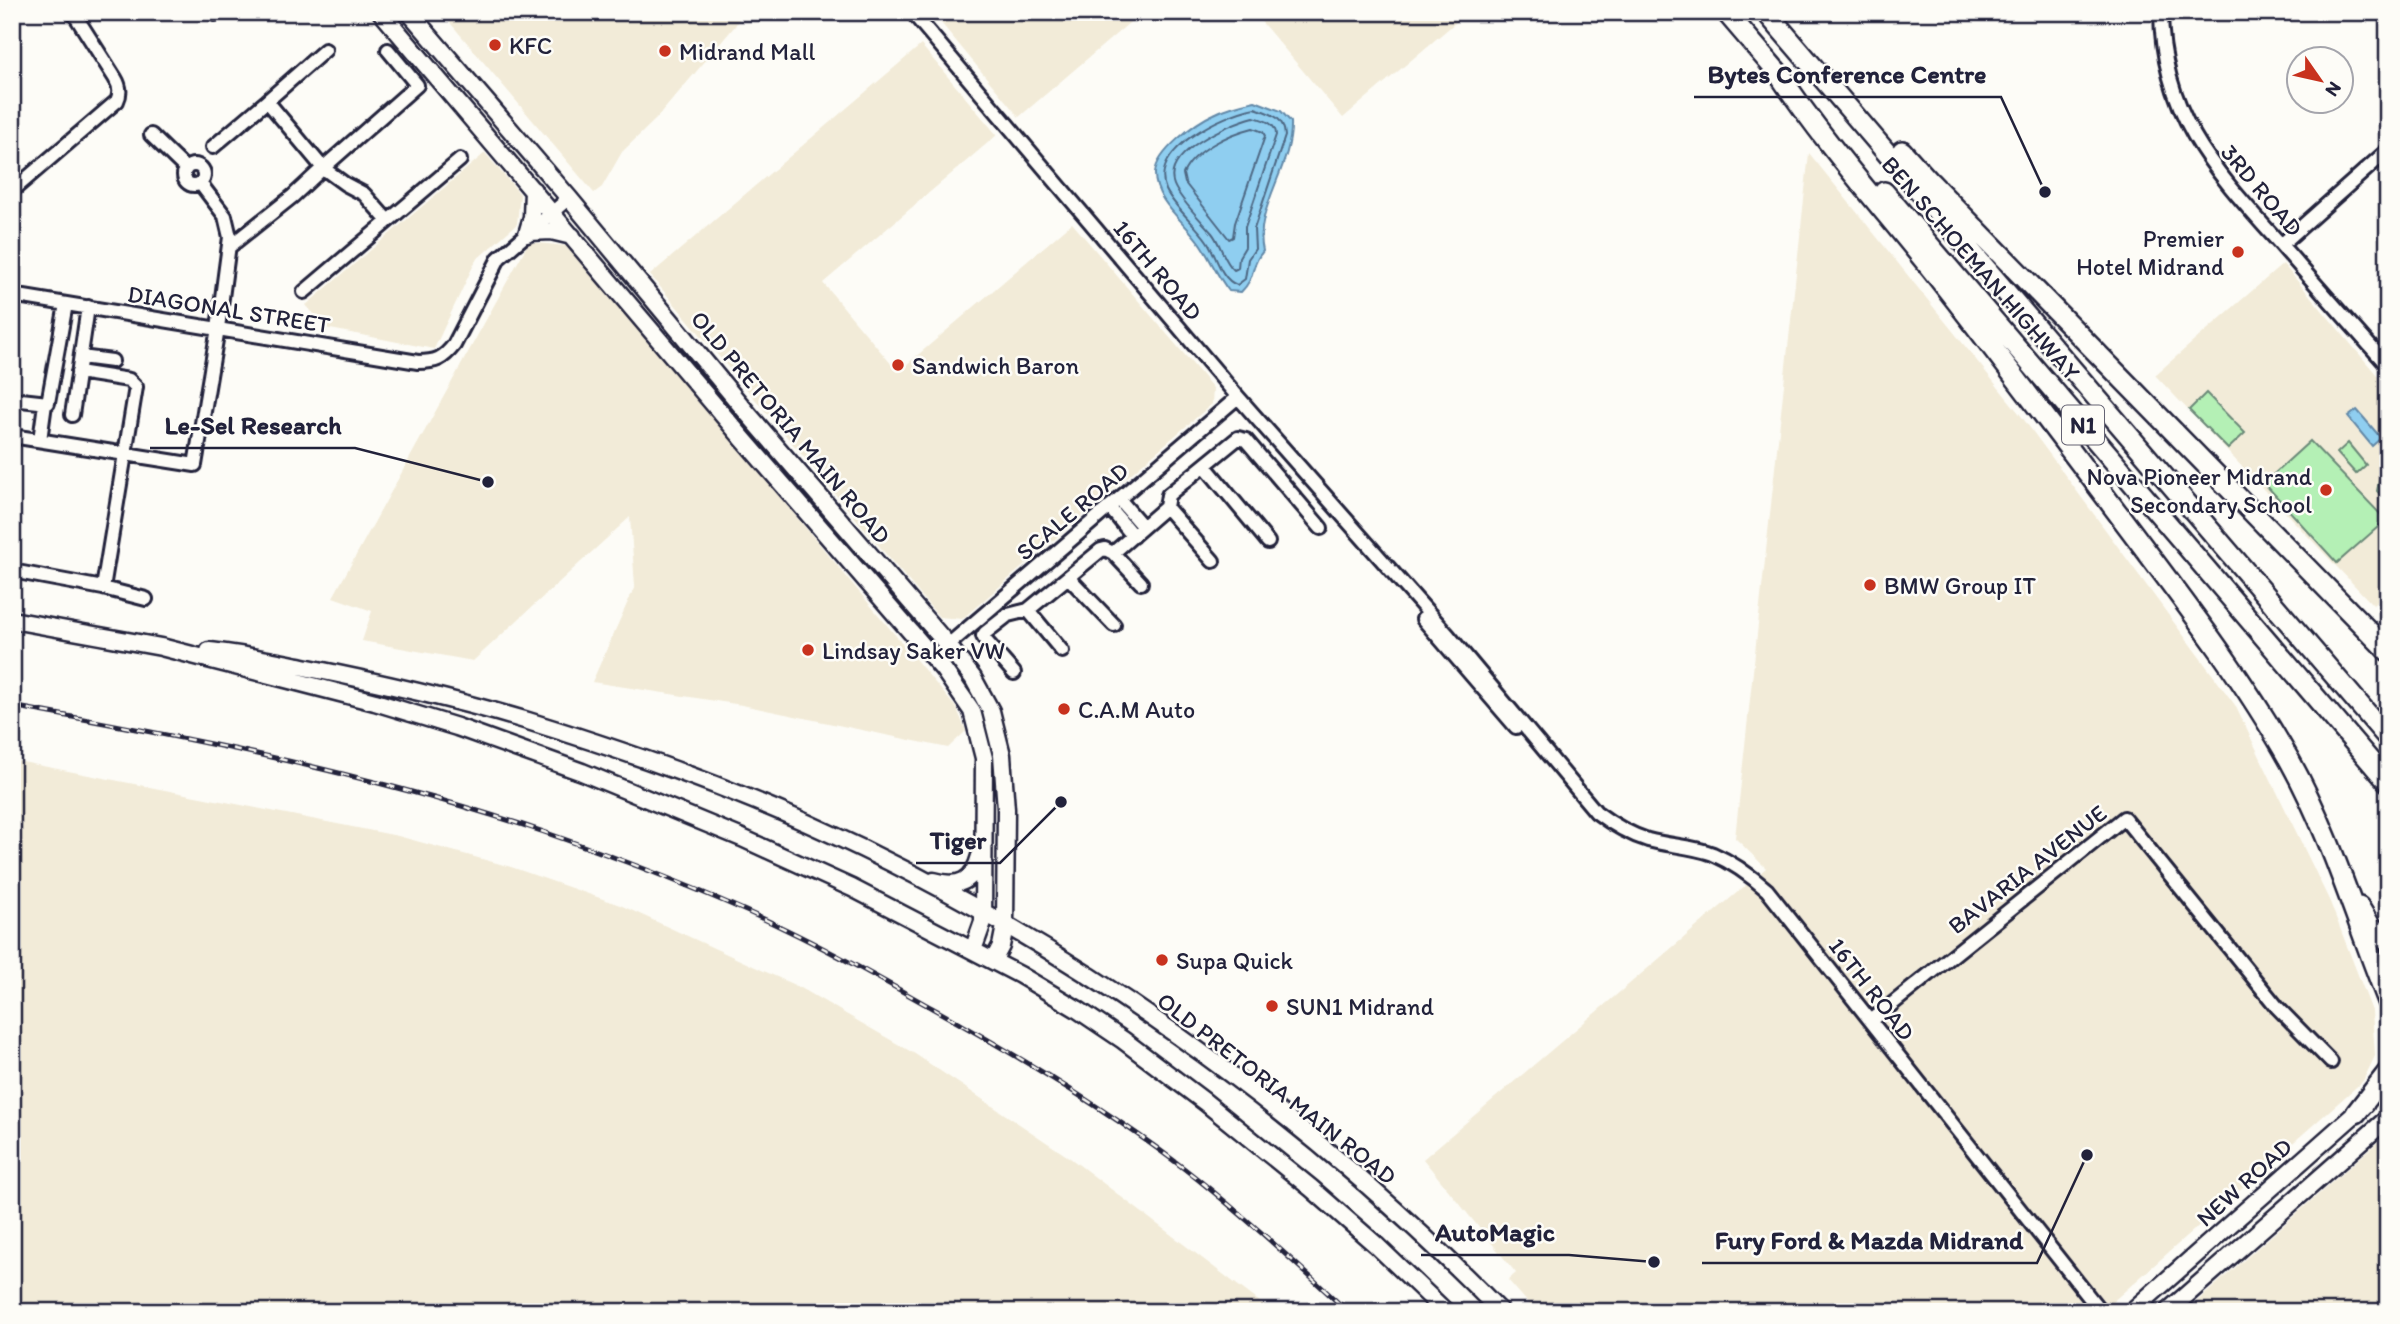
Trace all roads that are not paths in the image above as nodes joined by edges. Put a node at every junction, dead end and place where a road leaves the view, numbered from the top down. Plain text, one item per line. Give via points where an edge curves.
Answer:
1 (73, 12) edge
2 (381, 12) edge
3 (409, 12) edge
4 (912, 12) edge
5 (1726, 12) edge
6 (1766, 12) edge
7 (2161, 12) edge
8 (1790, 40) junction
9 (326, 50) dead end
10 (388, 50) dead end
11 (1776, 71) junction
12 (267, 101) junction
13 (151, 135) dead end
14 (213, 147) dead end
15 (2388, 150) edge
16 (460, 160) dead end
17 (323, 168) junction
18 (533, 190) junction
19 (12, 191) edge
20 (569, 198) junction
21 (551, 211) junction
22 (388, 221) junction
23 (528, 233) junction
24 (572, 236) junction
25 (2281, 245) junction
26 (229, 247) junction
27 (304, 292) dead end
28 (12, 295) edge
29 (66, 304) junction
30 (88, 307) junction
31 (218, 328) junction
32 (81, 357) junction
33 (112, 361) dead end
34 (2388, 366) edge
35 (78, 372) junction
36 (1238, 397) junction
37 (12, 399) edge
38 (45, 404) junction
39 (72, 415) dead end
40 (12, 436) edge
41 (40, 440) junction
42 (124, 453) junction
43 (1205, 466) junction
44 (1114, 503) junction
45 (1167, 507) junction
46 (1321, 528) dead end
47 (1138, 531) junction
48 (1268, 542) dead end
49 (1113, 554) junction
50 (1213, 561) dead end
51 (12, 571) edge
52 (1069, 578) junction
53 (1141, 583) dead end
54 (103, 588) junction
55 (146, 598) dead end
56 (1028, 610) junction
57 (16, 622) edge
58 (1114, 625) dead end
59 (947, 645) junction
60 (161, 648) junction
61 (1062, 651) dead end
62 (2388, 651) edge
63 (933, 658) junction
64 (1014, 673) dead end
65 (2388, 738) edge
66 (2388, 782) edge
67 (985, 836) junction
68 (2337, 864) junction
69 (902, 868) junction
70 (983, 913) junction
71 (1005, 926) junction
72 (2382, 936) edge
73 (972, 950) junction
74 (993, 961) junction
75 (2388, 1001) edge
76 (1871, 1021) junction
77 (2331, 1062) dead end
78 (2388, 1072) edge
79 (2388, 1086) edge
80 (2356, 1113) junction
81 (2388, 1118) edge
82 (1446, 1312) edge
83 (1501, 1312) edge
84 (2101, 1312) edge
85 (2131, 1312) edge
86 (2167, 1312) edge

1 - 19 street via 115,78 119,96
2 - 18 main road, OLD PRETORIA MAIN ROAD
3 - 20 main road, OLD PRETORIA MAIN ROAD
4 - 36 street, 16TH ROAD
5 - 11 highway, BEN SCHOEMAN HIGHWAY / N1
6 - 8 highway, BEN SCHOEMAN HIGHWAY / N1
7 - 25 street, 3RD ROAD via 2169,76 2189,128 2209,161
8 - 62 highway via 1867,111 1930,183
8 - 65 highway, BEN SCHOEMAN HIGHWAY / N1
9 - 12 street
10 - 17 street via 417,85
11 - 66 highway, BEN SCHOEMAN HIGHWAY / N1 via 1934,249
11 - 68 highway via 1817,131 2025,391 2232,667 2290,761
12 - 14 street
12 - 17 street
13 - 26 street via 186,169 201,168 204,176 200,183 228,222
15 - 25 street
16 - 22 street
17 - 22 street via 364,194
17 - 26 street
18 - 21 main road, OLD PRETORIA MAIN ROAD
18 - 23 main road
20 - 21 street
20 - 59 main road, OLD PRETORIA MAIN ROAD
21 - 23 street
21 - 24 main road, OLD PRETORIA MAIN ROAD
22 - 27 street
23 - 24 main road via 551,231
23 - 31 street, DIAGONAL STREET via 499,258 454,345 438,360 418,362
24 - 63 main road, OLD PRETORIA MAIN ROAD
25 - 34 street, 3RD ROAD
26 - 31 street
28 - 29 street, DIAGONAL STREET
29 - 30 street, DIAGONAL STREET
29 - 38 street via 50,399
30 - 31 street, DIAGONAL STREET
30 - 32 street
31 - 42 street via 195,465
32 - 33 street
32 - 35 street
35 - 39 street
35 - 42 street via 129,380 136,387
36 - 44 street, SCALE ROAD
36 - 76 street, 16TH ROAD via 1373,553 1488,696 1596,812 1651,841 1712,854 1745,870 1767,890
37 - 38 street
38 - 41 street
40 - 41 street
41 - 42 street
42 - 54 street
43 - 45 street via 1168,495
43 - 46 street via 1242,438
43 - 48 street
44 - 47 street
44 - 59 street, SCALE ROAD
45 - 47 street
45 - 50 street
47 - 49 street
49 - 52 street via 1101,550
49 - 53 street
51 - 54 street
52 - 56 street
52 - 58 street
54 - 55 street
56 - 61 street
56 - 64 street via 1008,615 983,636
57 - 60 main road, OLD PRETORIA MAIN ROAD
59 - 63 street, SCALE ROAD
59 - 71 main road, OLD PRETORIA MAIN ROAD via 987,701 1001,747 1006,808
60 - 69 main road, OLD PRETORIA MAIN ROAD via 215,651 344,675 566,732 718,785
60 - 73 main road, OLD PRETORIA MAIN ROAD via 385,705 531,752 805,866
63 - 67 main road, OLD PRETORIA MAIN ROAD via 966,701 979,730
67 - 69 main road via 976,868 964,881 945,884
67 - 70 main road, OLD PRETORIA MAIN ROAD
68 - 72 highway via 2364,916
68 - 75 highway
69 - 70 main road, OLD PRETORIA MAIN ROAD
70 - 71 main road, OLD PRETORIA MAIN ROAD
70 - 73 main road, OLD PRETORIA MAIN ROAD
71 - 74 main road, OLD PRETORIA MAIN ROAD
71 - 83 main road, OLD PRETORIA MAIN ROAD via 1117,994 1235,1078 1378,1195
73 - 74 main road, OLD PRETORIA MAIN ROAD
74 - 82 main road, OLD PRETORIA MAIN ROAD via 1077,1009 1153,1062 1311,1188
76 - 77 street, BAVARIA AVENUE via 2124,818 2277,1007
76 - 84 street, 16TH ROAD
78 - 80 highway
79 - 80 main road, NEW ROAD
80 - 85 main road, NEW ROAD
81 - 86 main road, NEW ROAD

